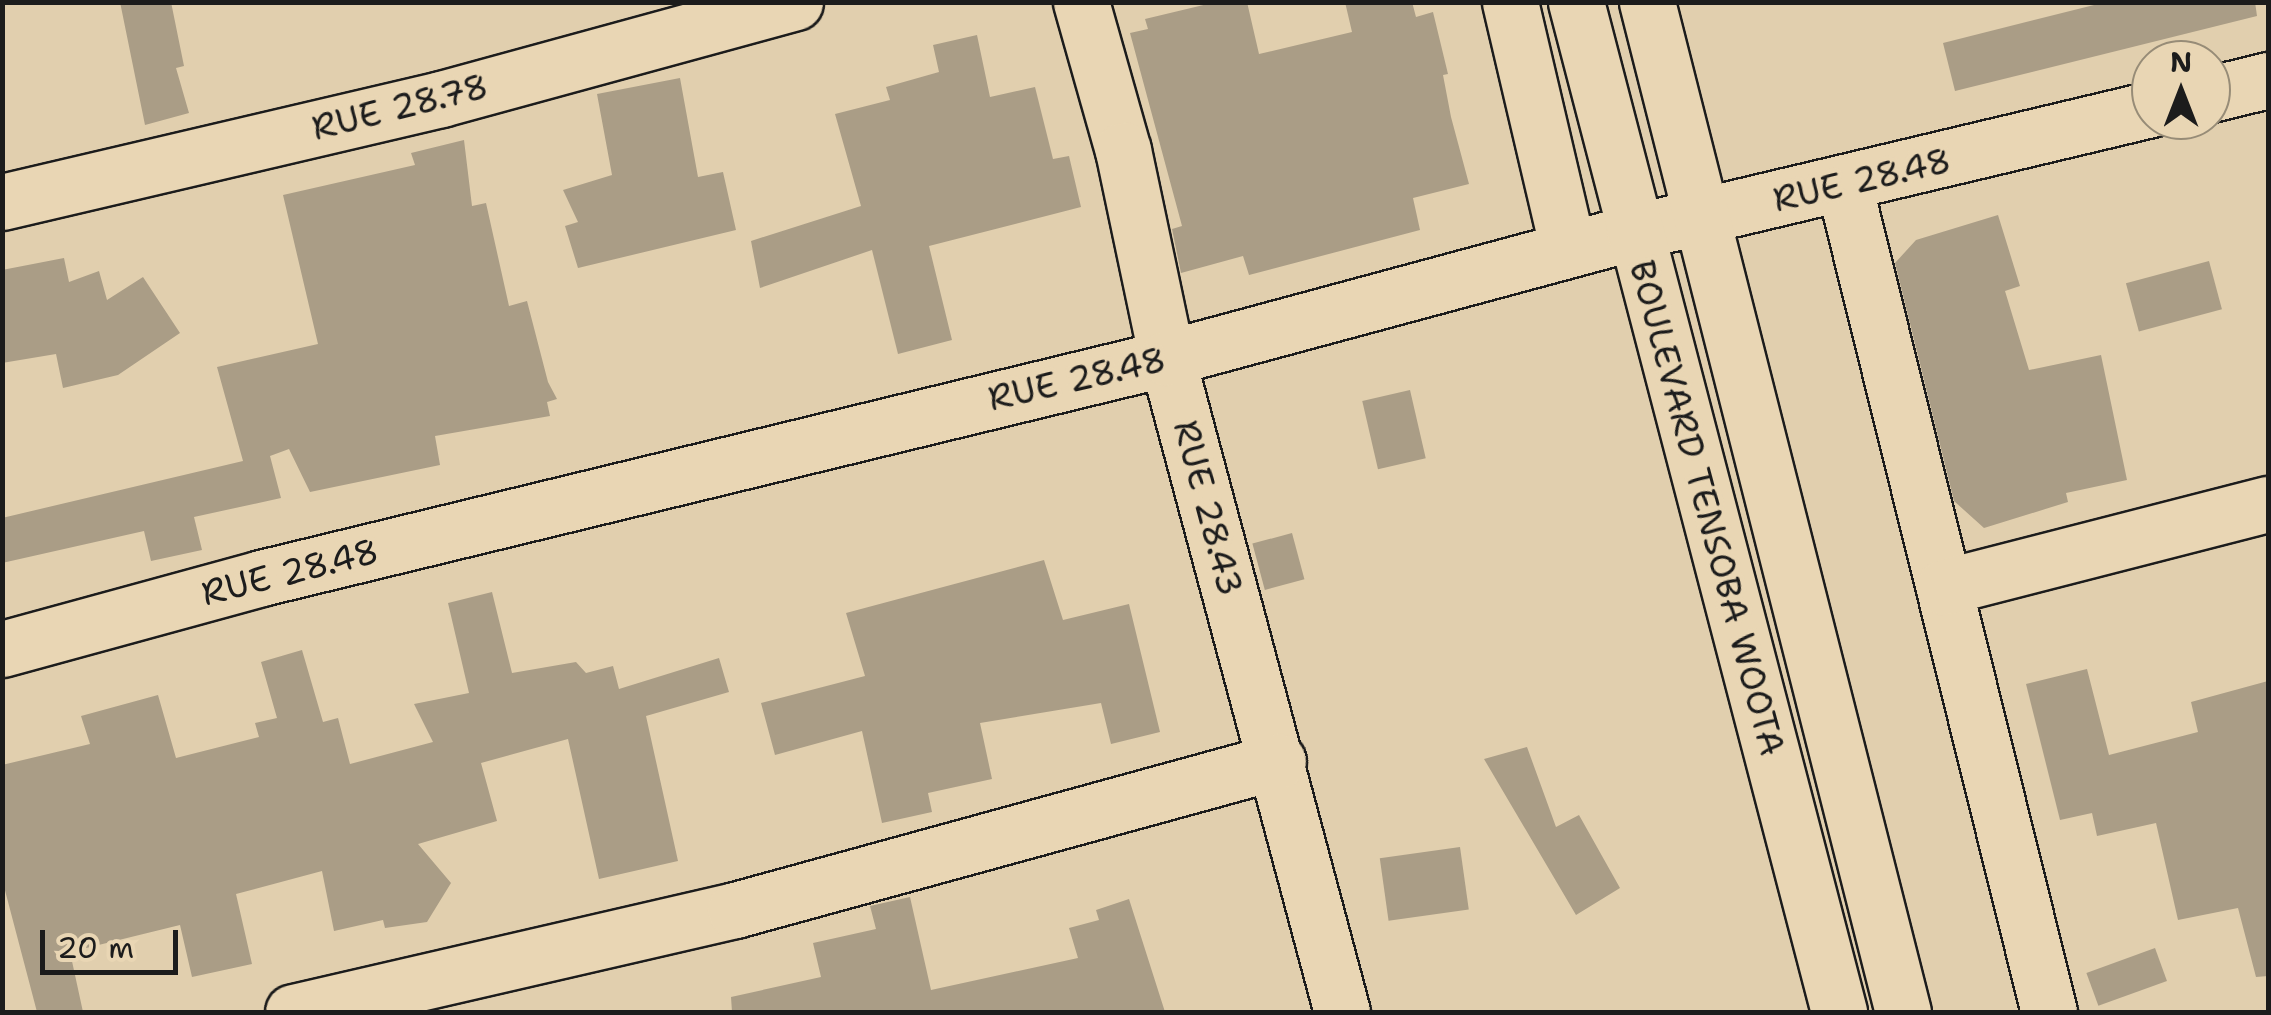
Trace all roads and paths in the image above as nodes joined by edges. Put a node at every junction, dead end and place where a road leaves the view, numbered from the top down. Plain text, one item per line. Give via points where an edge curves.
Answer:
1 (795, 2) edge
2 (1081, 2) edge
3 (1510, 2) edge
4 (1576, 2) edge
5 (1647, 2) edge
6 (725, 12) edge
7 (2268, 80) edge
8 (2231, 89) edge
9 (2131, 114) edge
10 (1844, 185) junction
11 (2, 202) edge
12 (1701, 218) junction
13 (1634, 232) junction
14 (1568, 249) junction
15 (1167, 358) junction
16 (2268, 504) edge
17 (1944, 587) junction
18 (2, 649) edge
19 (1278, 760) junction
20 (294, 1012) edge
21 (1342, 1012) edge
22 (1838, 1012) edge
23 (1903, 1012) edge
24 (2048, 1012) edge

1 - 6 street, RUE 28.78
2 - 15 street, RUE 28.43 via 1123,150
3 - 14 street
4 - 13 street, BOULEVARD TENSOBA WOOTA
5 - 12 street, BOULEVARD TENSOBA WOOTA
6 - 11 street, RUE 28.78 via 441,99
7 - 8 street
9 - 10 street, RUE 28.48
10 - 12 street, RUE 28.48
10 - 17 street
12 - 13 street, RUE 28.48
12 - 23 street, BOULEVARD TENSOBA WOOTA
13 - 14 street, RUE 28.48
13 - 22 street, BOULEVARD TENSOBA WOOTA
14 - 15 street, RUE 28.48
15 - 18 street, RUE 28.48 via 261,578
15 - 19 street, RUE 28.43
16 - 17 street
17 - 24 street
19 - 20 street via 735,910
19 - 21 street, RUE 28.43

